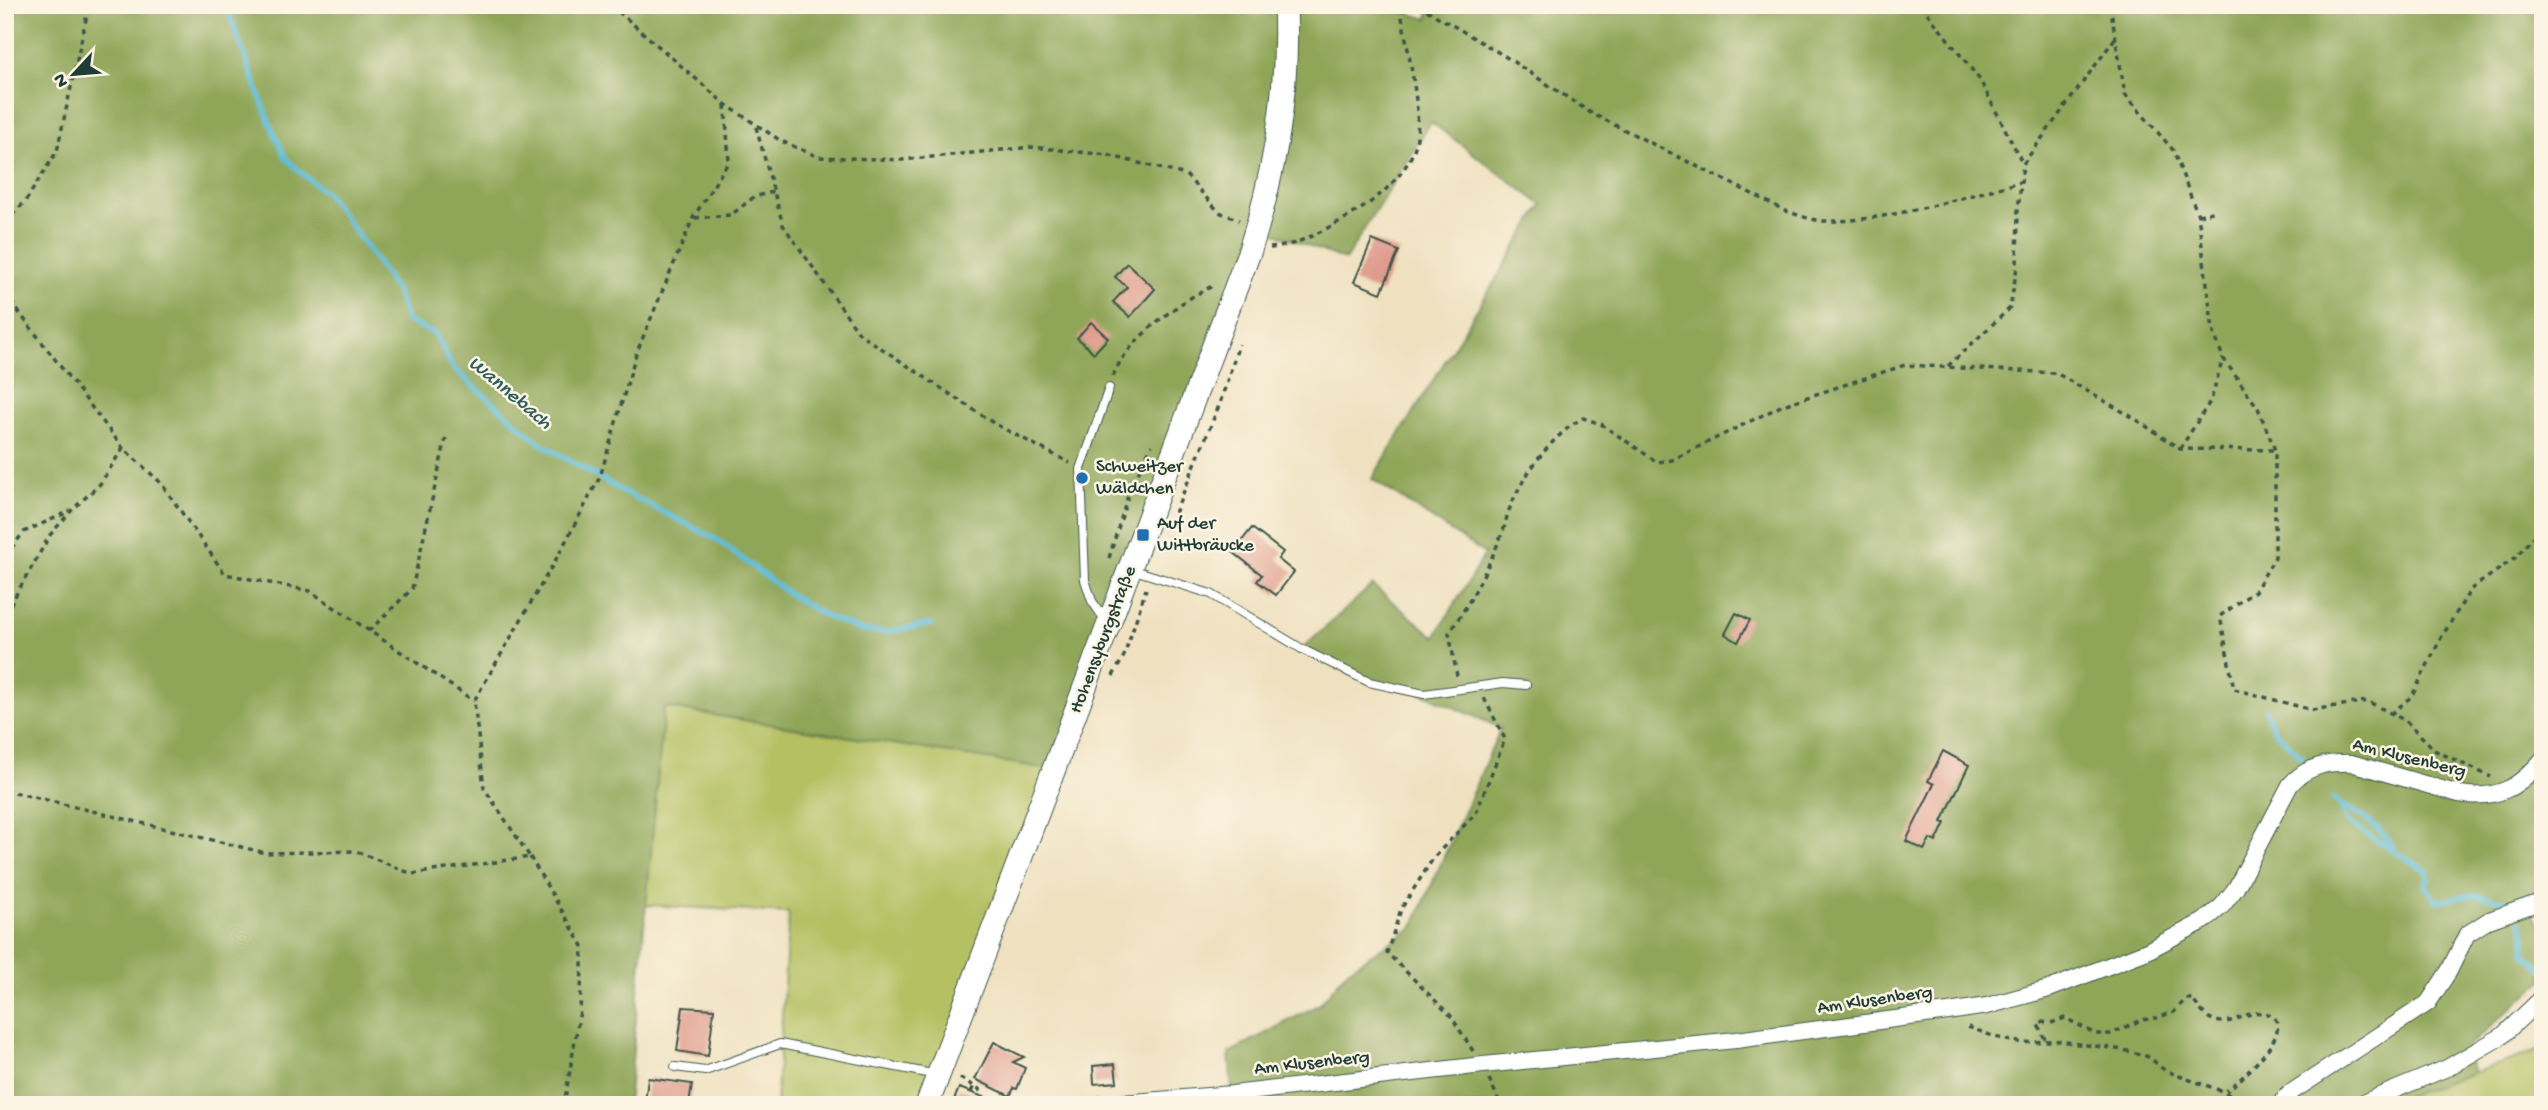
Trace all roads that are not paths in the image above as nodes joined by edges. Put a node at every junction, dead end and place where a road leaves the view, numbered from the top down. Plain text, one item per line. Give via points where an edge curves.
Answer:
1 (1285, 5) edge
2 (1109, 388) road end
3 (1130, 569) junction
4 (1110, 624) junction
5 (1526, 685) dead end
6 (2543, 759) edge
7 (2543, 901) edge
8 (2543, 997) edge
9 (675, 1068) dead end
10 (941, 1071) junction
11 (928, 1105) edge
12 (1097, 1105) edge
13 (2281, 1105) edge
14 (2358, 1105) edge

1 - 3 main road, Hohensyburgstraße via 1275,149 1250,250
2 - 4 lane via 1081,469 1085,580 1092,601
3 - 4 main road, Hohensyburgstraße
3 - 5 lane via 1211,594 1302,649 1369,682 1423,694 1503,683
4 - 10 main road, Hohensyburgstraße
6 - 12 street, Am Klusenberg via 2502,793 2477,797 2351,763 2316,766 2290,785 2236,888 2204,921 2147,951 2062,985 1987,1006 1723,1042
7 - 13 street via 2489,920 2467,934 2428,1003 2287,1095
8 - 14 street via 2502,1035 2447,1069
9 - 10 lane via 705,1071 780,1044
10 - 11 main road, Hohensyburgstraße

